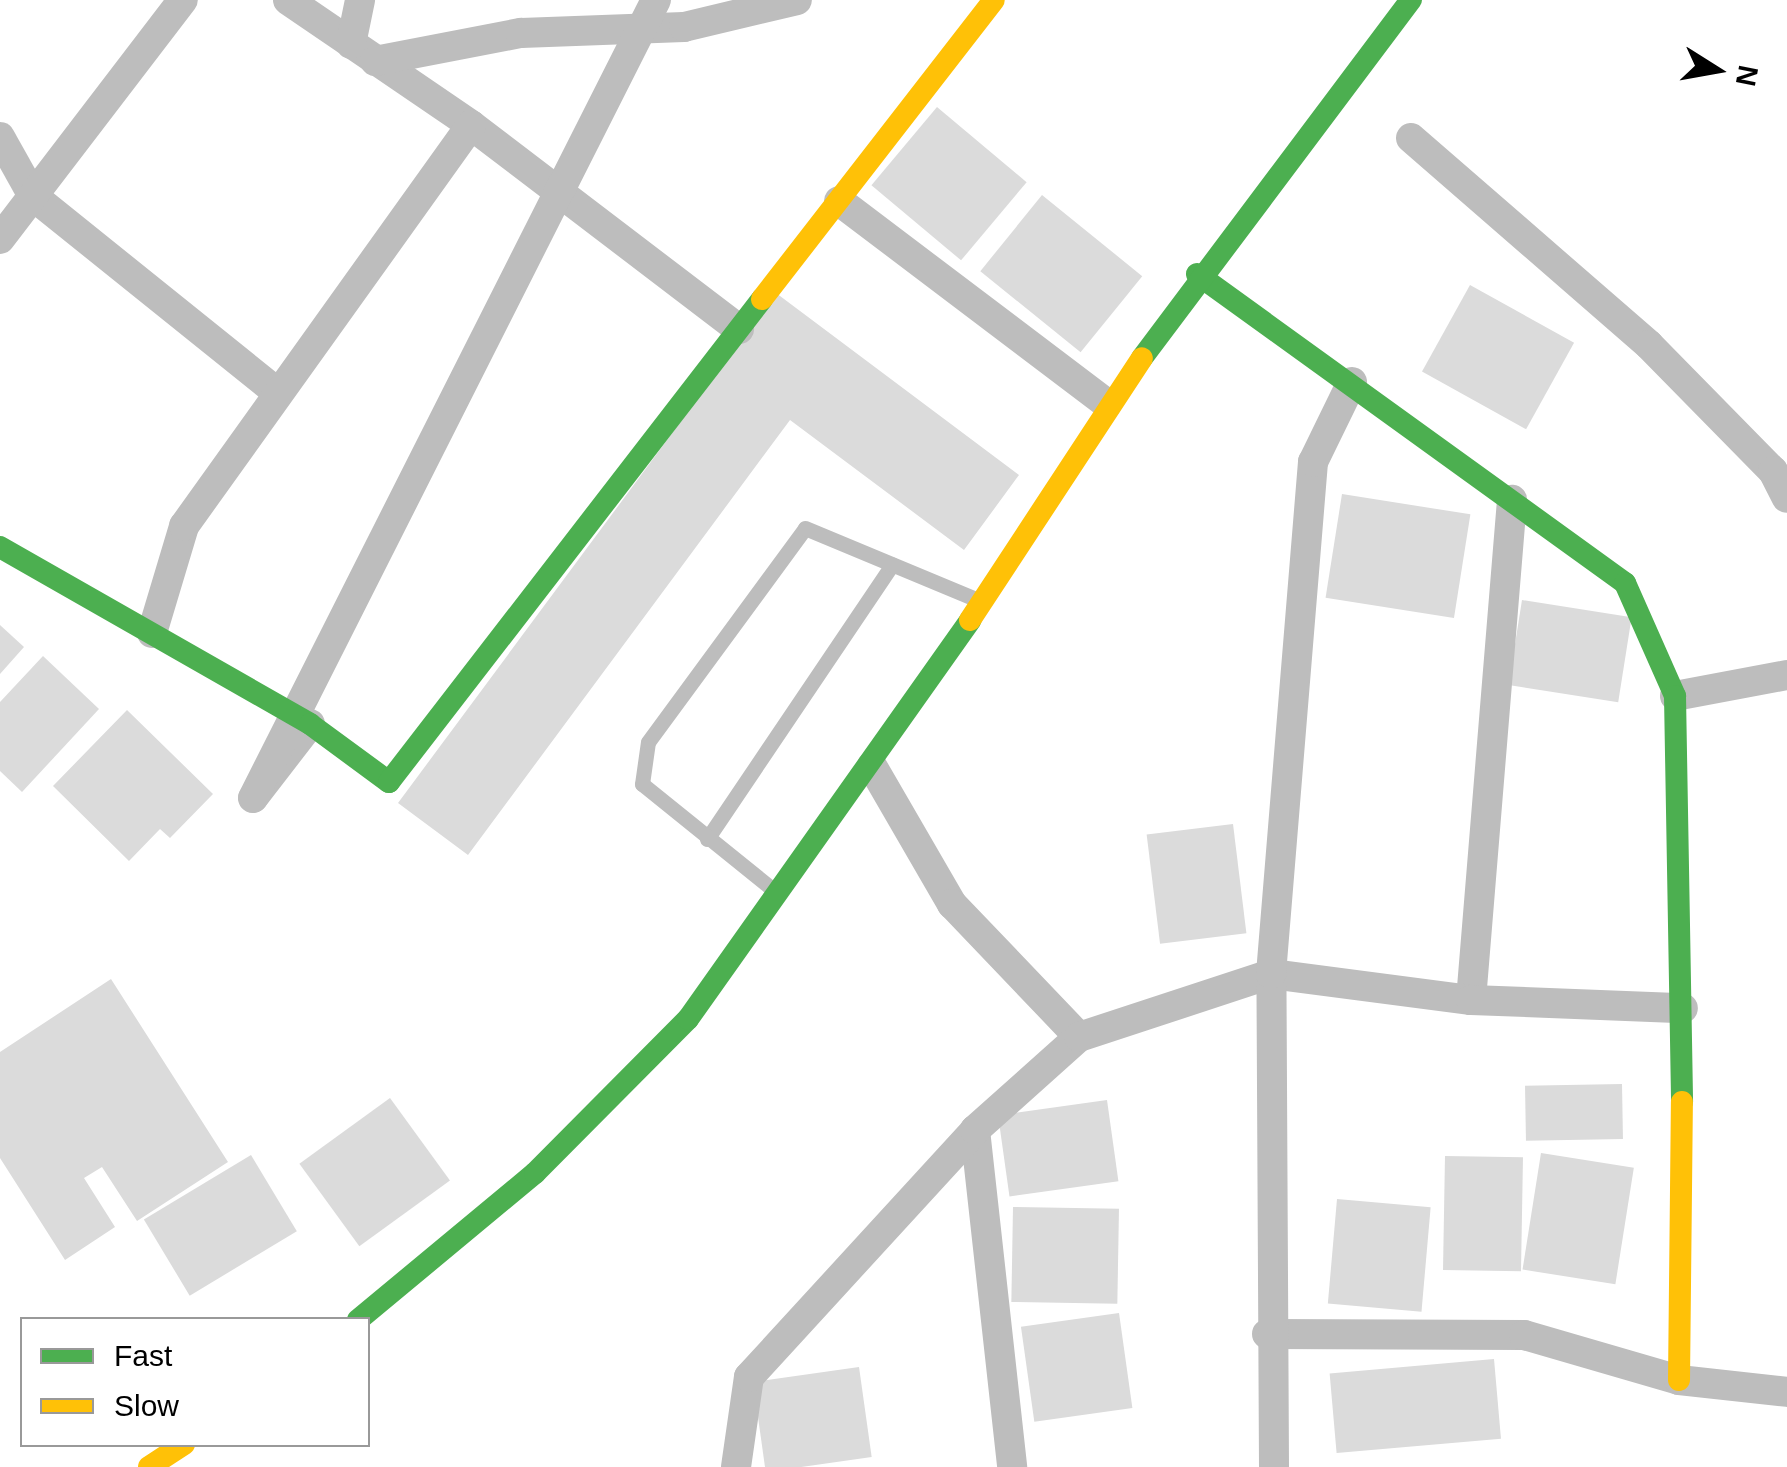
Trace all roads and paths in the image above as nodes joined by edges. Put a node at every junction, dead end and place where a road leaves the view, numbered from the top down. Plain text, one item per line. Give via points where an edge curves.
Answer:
1 (182, 0) edge
2 (288, 0) edge
3 (360, 0) edge
4 (656, 0) edge
5 (797, 0) edge
6 (994, 0) edge
7 (1411, 0) edge
8 (363, 53) junction
9 (471, 125) junction
10 (0, 137) edge
11 (1411, 138) dead end
12 (33, 196) junction
13 (839, 201) junction
14 (0, 239) edge
15 (1197, 274) junction
16 (739, 329) junction
17 (1352, 382) junction
18 (277, 392) junction
19 (1107, 404) junction
20 (1787, 498) edge
21 (1512, 500) junction
22 (0, 547) edge
23 (892, 565) junction
24 (983, 602) junction
25 (152, 633) junction
26 (1787, 675) edge
27 (1675, 696) junction
28 (310, 724) junction
29 (872, 766) junction
30 (707, 839) junction
31 (782, 896) junction
32 (1272, 974) junction
33 (1471, 1000) junction
34 (1684, 1008) junction
35 (1080, 1037) junction
36 (974, 1130) junction
37 (362, 1317) edge
38 (1267, 1334) junction
39 (1678, 1380) junction
40 (1787, 1392) edge
41 (736, 1467) edge
42 (1012, 1467) edge
43 (1274, 1467) edge

1 - 12 street
2 - 8 street
3 - 8 street
4 - 28 street via 254,798
5 - 8 street via 684,27 522,33
6 - 13 street
7 - 15 street
8 - 9 street
9 - 16 street
9 - 18 street
10 - 12 street
11 - 20 street via 1648,345 1773,470
12 - 14 street
12 - 18 street
13 - 16 street
13 - 19 street
15 - 17 street
15 - 19 street
16 - 28 street via 389,782
17 - 21 street
17 - 32 street via 1313,462
18 - 25 street via 184,526
19 - 24 street
21 - 27 street via 1625,583
21 - 33 street
22 - 25 street
23 - 24 lane
23 - 30 lane
23 - 30 lane via 806,528 648,742 642,784
24 - 29 street
25 - 28 street
26 - 27 street
27 - 34 street
29 - 31 street
29 - 35 street via 952,904
30 - 31 lane
31 - 37 street via 688,1019 548,1159
32 - 33 street
32 - 35 street
32 - 38 street
33 - 34 street
34 - 39 street
35 - 36 street
36 - 41 street via 748,1377
36 - 42 street
38 - 39 street via 1524,1335
38 - 43 street
39 - 40 street

